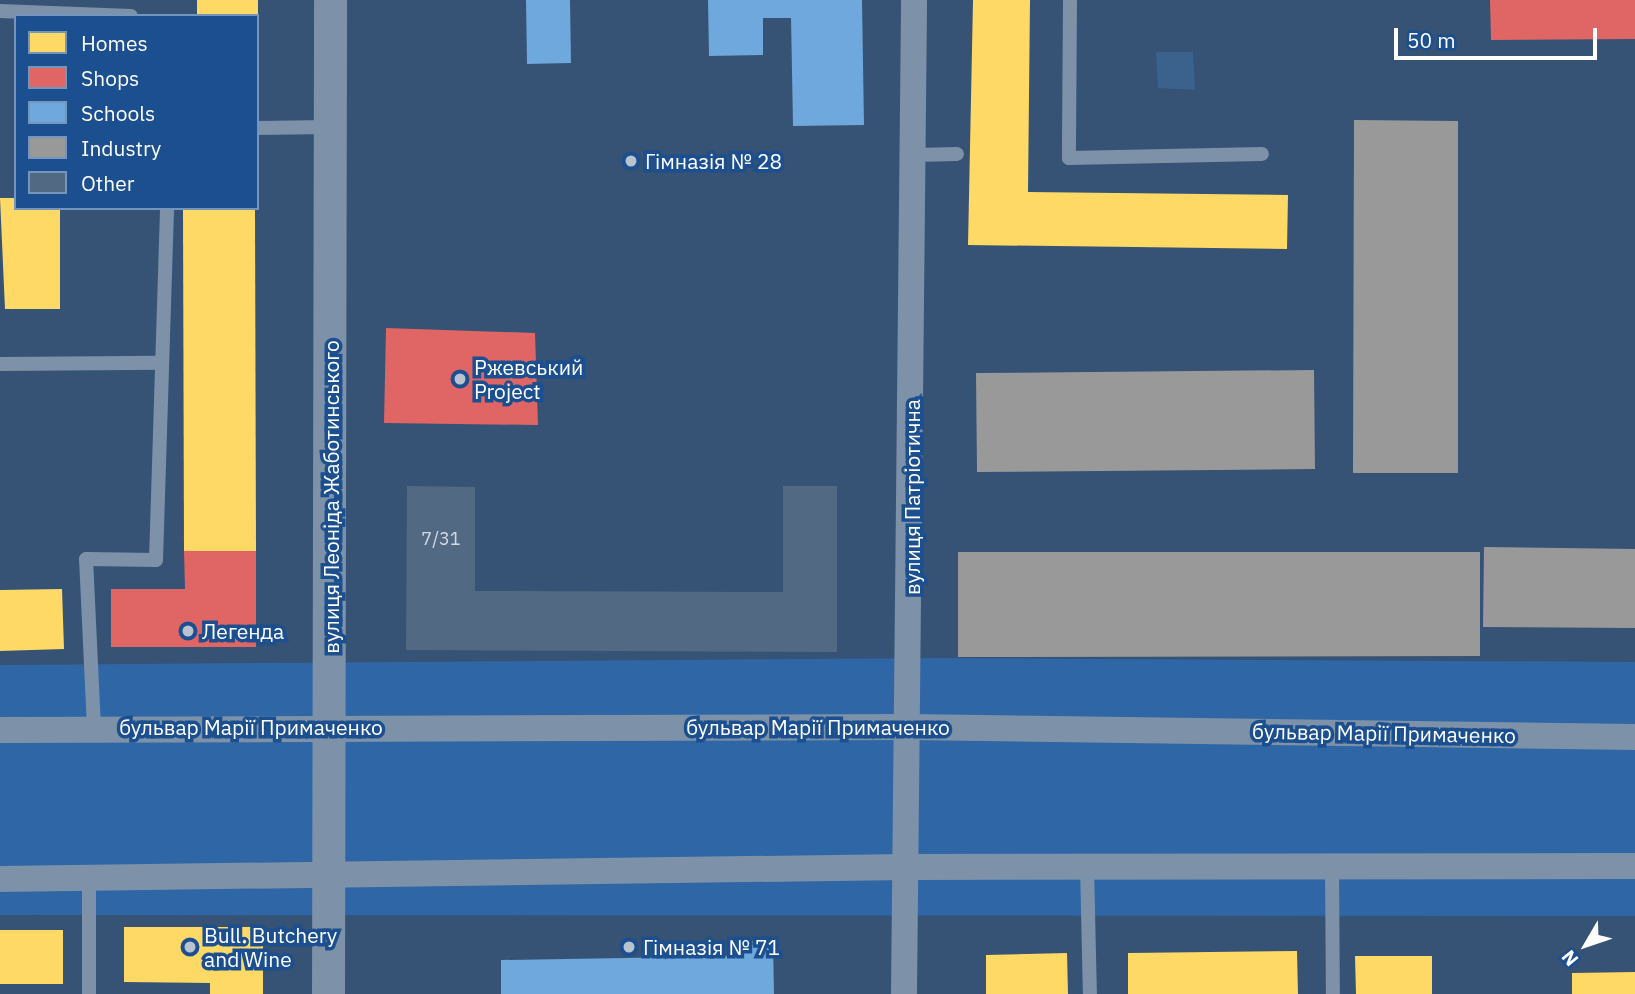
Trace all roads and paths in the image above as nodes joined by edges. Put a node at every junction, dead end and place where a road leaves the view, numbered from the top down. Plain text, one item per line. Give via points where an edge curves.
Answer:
1 (330, 0) edge
2 (914, 0) edge
3 (1070, 0) edge
4 (0, 11) edge
5 (79, 14) edge
6 (330, 127) junction
7 (259, 128) edge
8 (957, 154) dead end
9 (1262, 154) dead end
10 (914, 155) junction
11 (167, 210) edge
12 (162, 363) junction
13 (0, 364) edge
14 (330, 726) junction
15 (910, 727) junction
16 (94, 728) junction
17 (0, 730) edge
18 (1635, 737) edge
19 (1087, 866) junction
20 (1332, 866) junction
21 (1635, 866) edge
22 (907, 867) junction
23 (328, 874) junction
24 (89, 878) junction
25 (0, 879) edge
26 (89, 994) edge
27 (328, 994) edge
28 (904, 994) edge
29 (1090, 994) edge
30 (1333, 994) edge

1 - 6 street, вулиця Леоніда Жаботинського
2 - 10 street, вулиця Патріотична
3 - 9 lane via 1069,158
4 - 5 lane
6 - 7 lane
6 - 14 street, вулиця Леоніда Жаботинського
8 - 10 lane
10 - 15 street, вулиця Патріотична
11 - 12 lane
12 - 13 lane
12 - 16 lane via 156,560 86,559
14 - 15 street, бульвар Марії Примаченко
14 - 16 street, бульвар Марії Примаченко
14 - 23 street, вулиця Леоніда Жаботинського
15 - 18 street, бульвар Марії Примаченко
15 - 22 street, вулиця Патріотична
16 - 17 street, бульвар Марії Примаченко
19 - 20 street
19 - 22 street
19 - 29 lane
20 - 21 street
20 - 30 lane
22 - 23 street
22 - 28 street, вулиця Патріотична
23 - 24 street
23 - 27 street, вулиця Леоніда Жаботинського
24 - 25 street
24 - 26 lane

